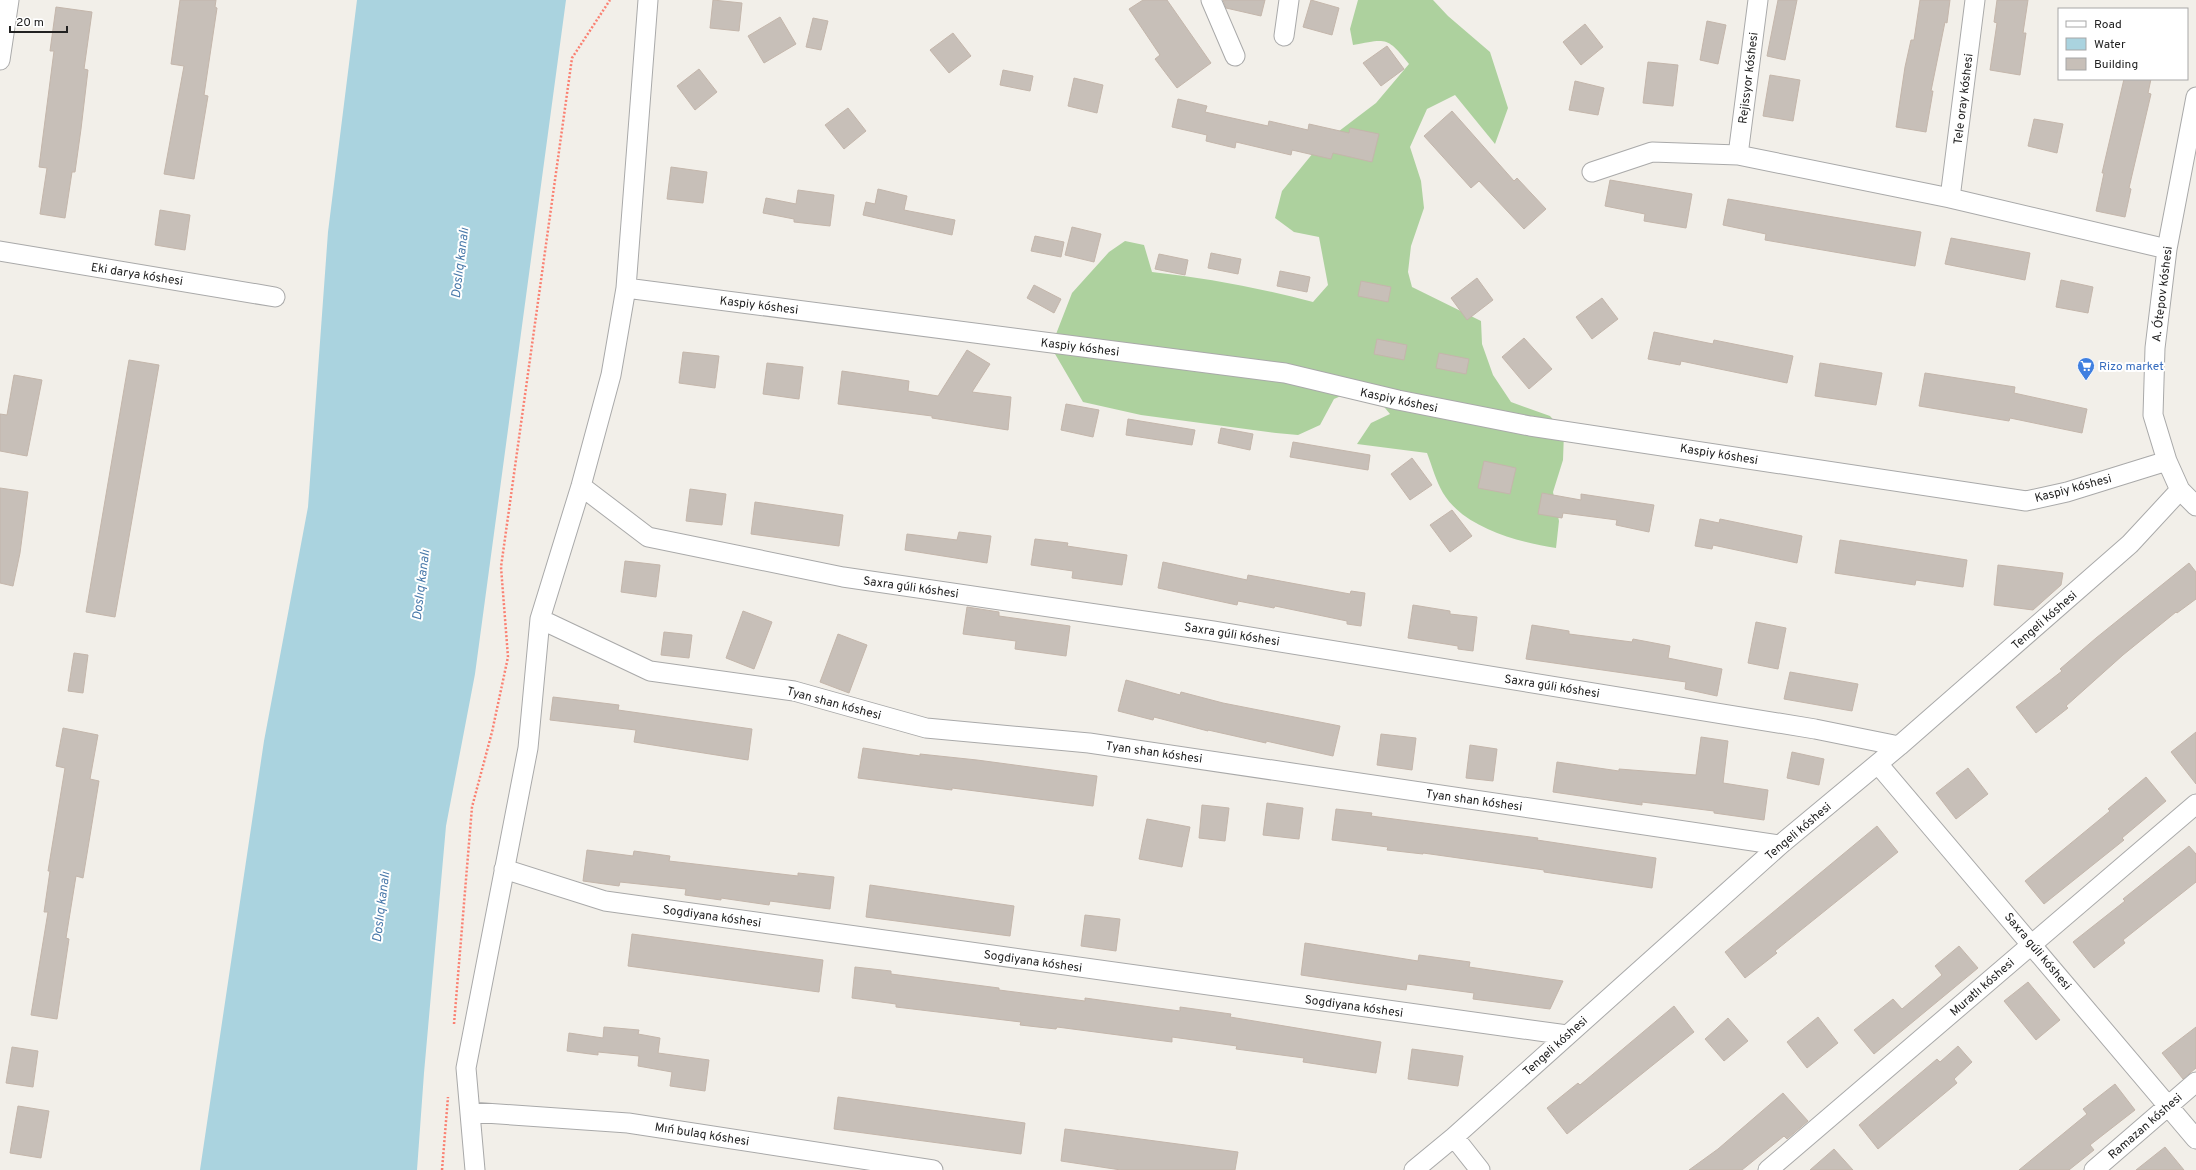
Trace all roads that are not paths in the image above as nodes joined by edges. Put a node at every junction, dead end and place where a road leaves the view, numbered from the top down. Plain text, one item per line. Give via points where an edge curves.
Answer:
1 (9, 0) edge
2 (648, 0) edge
3 (1211, 0) edge
4 (1289, 0) edge
5 (1758, 0) edge
6 (1975, 0) edge
7 (2, 30) edge
8 (1284, 36) dead end
9 (1234, 56) dead end
10 (0, 60) edge
11 (2196, 97) edge
12 (1738, 155) junction
13 (1592, 172) dead end
14 (1950, 198) junction
15 (2167, 249) junction
16 (0, 251) edge
17 (626, 288) junction
18 (274, 297) dead end
19 (2167, 461) junction
20 (581, 486) junction
21 (2180, 490) junction
22 (2196, 506) edge
23 (540, 619) junction
24 (1899, 746) junction
25 (1878, 764) junction
26 (2196, 804) edge
27 (1780, 845) junction
28 (504, 869) junction
29 (2032, 944) junction
30 (1567, 1035) junction
31 (2196, 1082) edge
32 (2168, 1105) junction
33 (470, 1112) junction
34 (1454, 1137) junction
35 (2196, 1139) edge
36 (476, 1170) edge
37 (933, 1170) edge
38 (1414, 1170) edge
39 (1480, 1170) edge
40 (1768, 1170) edge
41 (2094, 1170) edge

1 - 7 street
2 - 17 street
3 - 9 street
4 - 8 street
5 - 12 street, Rejissyor kóshesi
6 - 14 street, Tele oray kóshesi
7 - 10 street
11 - 15 street, A. Ótepov kóshesi
12 - 13 street via 1652,152
12 - 14 street
14 - 15 street
15 - 19 street, A. Ótepov kóshesi via 2155,348 2153,415
16 - 18 street, Eki darya kóshesi
17 - 19 street, Kaspiy kóshesi via 1285,373 1398,400 1530,426 2026,501 2067,492
17 - 20 street via 611,375
19 - 21 street, A. Ótepov kóshesi
20 - 23 street
20 - 24 street, Saxra gúli kóshesi via 648,537 843,577 1244,636 1815,729
21 - 22 street, A. Ótepov kóshesi
21 - 24 street, Tengeli kóshesi via 2130,544
23 - 27 street, Tyan shan kóshesi via 650,671 794,691 926,728 1089,743
23 - 28 street via 528,748
24 - 25 street, Tengeli kóshesi
25 - 27 street, Tengeli kóshesi
25 - 29 street, Saxra gúli kóshesi
26 - 29 street, Muratlı kóshesi
27 - 30 street, Tengeli kóshesi
28 - 30 street, Sogdiyana kóshesi via 605,901
28 - 33 street via 466,1068
29 - 32 street, Saxra gúli kóshesi
29 - 40 street, Muratlı kóshesi
30 - 34 street, Tengeli kóshesi
31 - 32 street, Ramazan kóshesi
32 - 35 street, Saxra gúli kóshesi
32 - 41 street, Ramazan kóshesi
33 - 36 street
33 - 37 street, Mıń bulaq kóshesi via 628,1123
34 - 38 street, Tengeli kóshesi
34 - 39 street

